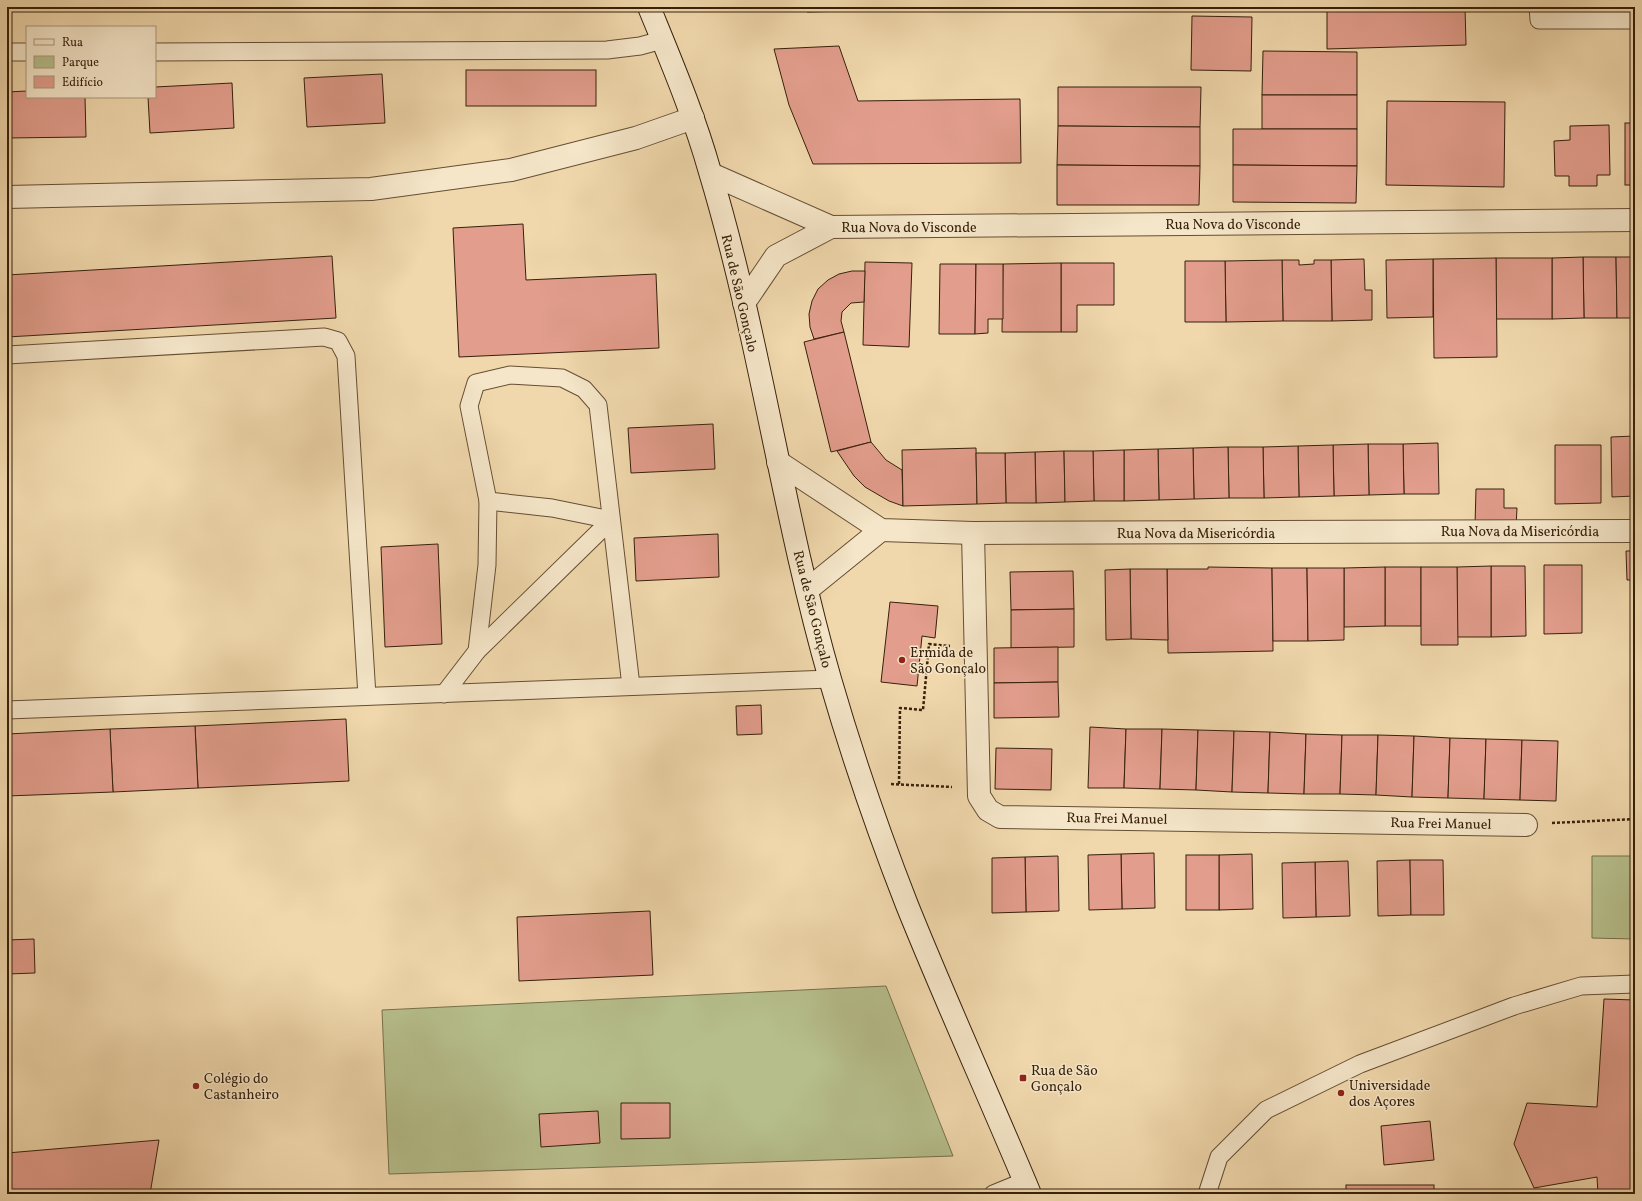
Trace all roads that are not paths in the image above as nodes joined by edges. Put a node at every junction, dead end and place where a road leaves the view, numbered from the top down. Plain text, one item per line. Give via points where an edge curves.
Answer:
1 (649, 7) edge
2 (1538, 7) edge
3 (1635, 20) edge
4 (662, 40) junction
5 (7, 52) edge
6 (26, 52) edge
7 (156, 52) edge
8 (693, 118) junction
9 (711, 174) junction
10 (7, 197) edge
11 (1635, 220) edge
12 (831, 228) junction
13 (744, 303) junction
14 (7, 355) edge
15 (778, 462) junction
16 (488, 501) junction
17 (611, 520) junction
18 (881, 530) junction
19 (1635, 531) edge
20 (973, 533) junction
21 (807, 590) junction
22 (478, 651) junction
23 (830, 679) junction
24 (631, 686) junction
25 (444, 694) junction
26 (366, 696) junction
27 (7, 710) edge
28 (1526, 824) road end
29 (1635, 984) edge
30 (1027, 1188) edge
31 (993, 1194) edge
32 (1207, 1194) edge

1 - 4 street, Rua de São Gonçalo
2 - 3 lane via 1539,20
4 - 7 lane via 607,50
4 - 8 street, Rua de São Gonçalo
5 - 6 lane
8 - 9 street, Rua de São Gonçalo
8 - 10 street via 636,138 511,170 371,189
9 - 12 street, Rua Nova do Visconde
9 - 13 street, Rua de São Gonçalo
11 - 12 street, Rua Nova do Visconde
12 - 13 street, Rua Nova do Visconde via 776,256
13 - 15 street, Rua de São Gonçalo
14 - 26 lane via 324,338 338,340 346,356
15 - 18 street
15 - 21 street, Rua de São Gonçalo
16 - 17 lane via 552,508
16 - 17 lane via 469,406 476,383 510,375 562,378 584,389 598,405
16 - 22 lane via 487,565
17 - 22 lane
17 - 24 lane
18 - 20 street, Rua Nova da Misericórdia
18 - 21 street
19 - 20 street, Rua Nova da Misericórdia
20 - 28 street, Rua Frei Manuel via 979,796 988,810 1000,817
21 - 23 street, Rua de São Gonçalo
22 - 25 lane
23 - 24 lane
23 - 30 street, Rua de São Gonçalo via 863,783 907,904
24 - 25 lane
25 - 26 lane
26 - 27 lane
29 - 32 lane via 1581,986 1514,1006 1360,1064 1266,1110 1219,1157
30 - 31 lane

